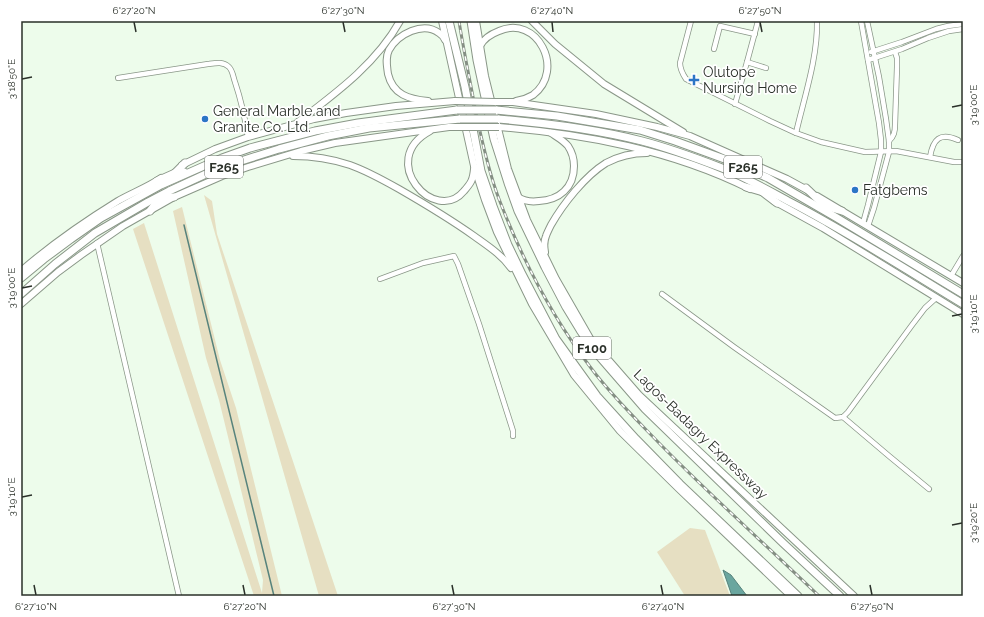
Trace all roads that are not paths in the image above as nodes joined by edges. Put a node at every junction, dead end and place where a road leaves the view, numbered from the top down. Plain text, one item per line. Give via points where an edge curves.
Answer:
1 (400, 21) edge
2 (442, 21) edge
3 (449, 21) edge
4 (471, 21) edge
5 (476, 21) edge
6 (532, 21) edge
7 (691, 21) edge
8 (722, 21) edge
9 (758, 21) edge
10 (817, 21) edge
11 (861, 21) edge
12 (867, 21) edge
13 (963, 24) edge
14 (720, 26) junction
15 (963, 29) edge
16 (755, 34) junction
17 (448, 46) junction
18 (480, 46) junction
19 (714, 49) dead end
20 (874, 51) junction
21 (895, 52) junction
22 (867, 53) junction
23 (875, 58) junction
24 (868, 60) junction
25 (747, 62) junction
26 (766, 68) dead end
27 (118, 78) dead end
28 (433, 102) junction
29 (513, 102) junction
30 (735, 104) junction
31 (295, 125) junction
32 (434, 129) junction
33 (549, 132) junction
34 (796, 133) junction
35 (690, 136) junction
36 (248, 137) junction
37 (958, 140) dead end
38 (889, 141) junction
39 (881, 152) junction
40 (889, 152) junction
41 (657, 153) junction
42 (930, 157) junction
43 (279, 158) junction
44 (963, 162) edge
45 (185, 163) junction
46 (474, 166) junction
47 (190, 172) junction
48 (175, 173) junction
49 (158, 184) junction
50 (748, 184) junction
51 (806, 188) junction
52 (165, 194) junction
53 (518, 196) junction
54 (174, 197) junction
55 (801, 197) junction
56 (778, 199) junction
57 (824, 205) junction
58 (150, 211) junction
59 (842, 211) junction
60 (838, 218) junction
61 (865, 224) junction
62 (97, 243) junction
63 (545, 254) junction
64 (963, 256) edge
65 (21, 271) edge
66 (951, 276) junction
67 (21, 278) edge
68 (380, 278) dead end
69 (521, 283) junction
70 (963, 283) edge
71 (21, 294) edge
72 (662, 294) dead end
73 (963, 294) edge
74 (936, 298) junction
75 (21, 304) edge
76 (963, 304) edge
77 (963, 314) edge
78 (843, 417) junction
79 (513, 436) dead end
80 (929, 489) dead end
81 (179, 596) edge
82 (791, 596) edge
83 (798, 596) edge
84 (840, 596) edge
85 (854, 596) edge

1 - 31 main road via 376,55 344,86
2 - 17 main road
3 - 83 highway, F100 via 481,171 508,245 556,339 597,396 636,439
4 - 84 highway, Lagos-Badagry Expressway / F100 via 494,140 508,183 545,267 580,330 592,348 645,409
5 - 18 main road, Lagos-Badagry Expressway
6 - 35 main road via 604,84
7 - 30 street via 680,63 682,74 686,79
8 - 14 street
9 - 16 street
10 - 34 street via 813,64
11 - 22 street
12 - 20 street
13 - 20 street via 936,29
14 - 16 street
14 - 19 street
15 - 21 street via 928,38
16 - 25 street
17 - 28 main road via 444,37 436,31 424,28 405,34 389,51 386,64 390,82 396,89 412,99
17 - 46 main road
18 - 29 main road via 492,33 511,28 532,34 545,51 548,62 545,80 533,95
18 - 53 main road, Lagos-Badagry Expressway via 508,169
20 - 22 street
20 - 23 street
21 - 23 street
21 - 38 street via 895,133
22 - 24 street
23 - 24 street
23 - 38 street
24 - 39 street via 880,123
25 - 26 street
25 - 30 street
27 - 36 street via 208,64 224,64 231,70 245,114
28 - 29 main road, bridge
28 - 31 main road via 346,113
29 - 35 main road via 611,116
30 - 34 street
31 - 36 main road
32 - 33 main road, bridge via 499,127
32 - 43 main road via 335,143
32 - 46 main road via 418,139 409,157 408,168 418,189 436,200 447,201 460,196 474,178
33 - 41 main road
33 - 53 main road via 562,140 572,154 572,181 561,194 545,201 534,202
34 - 39 street via 821,142 865,152
35 - 51 main road
36 - 45 main road
37 - 42 street via 950,136 938,139
38 - 40 street
39 - 40 street
39 - 61 street
40 - 42 street
40 - 61 street via 874,208
41 - 50 main road
41 - 63 main road via 619,157 592,173 557,214 546,236
42 - 44 street
43 - 54 main road via 222,176
43 - 69 main road via 318,157 349,165 382,179 440,213 488,246 505,260
45 - 48 highway
45 - 49 main road
46 - 69 main road via 497,232
47 - 48 highway
47 - 49 highway, F265
47 - 55 highway, F265, bridge via 250,148 314,131 457,110 496,110 557,116 647,132 736,164 768,178
48 - 49 highway
49 - 52 highway
49 - 65 main road via 120,200 80,225
49 - 67 highway, F265 via 88,227
50 - 52 highway, F265, bridge via 723,169 697,159 612,134 498,119 460,119 369,128 328,136 218,168
50 - 56 highway, F265
50 - 56 highway
51 - 57 highway
51 - 59 main road
52 - 54 highway
52 - 58 highway
52 - 71 highway via 95,233
53 - 63 main road, Lagos-Badagry Expressway
54 - 58 main road
55 - 57 highway
55 - 60 highway, F265
56 - 74 main road
56 - 76 highway, F265 via 827,221
57 - 59 highway
57 - 60 highway
58 - 62 main road
59 - 61 main road
60 - 73 highway, F265
61 - 66 main road
62 - 75 main road
62 - 81 street
63 - 85 main road, Lagos-Badagry Expressway via 556,279 591,340 639,395
64 - 66 street
66 - 70 main road
68 - 79 street via 454,256 479,324
69 - 82 main road via 574,375 620,431
72 - 78 street via 835,418
74 - 77 main road
74 - 78 street via 925,308
78 - 80 street

